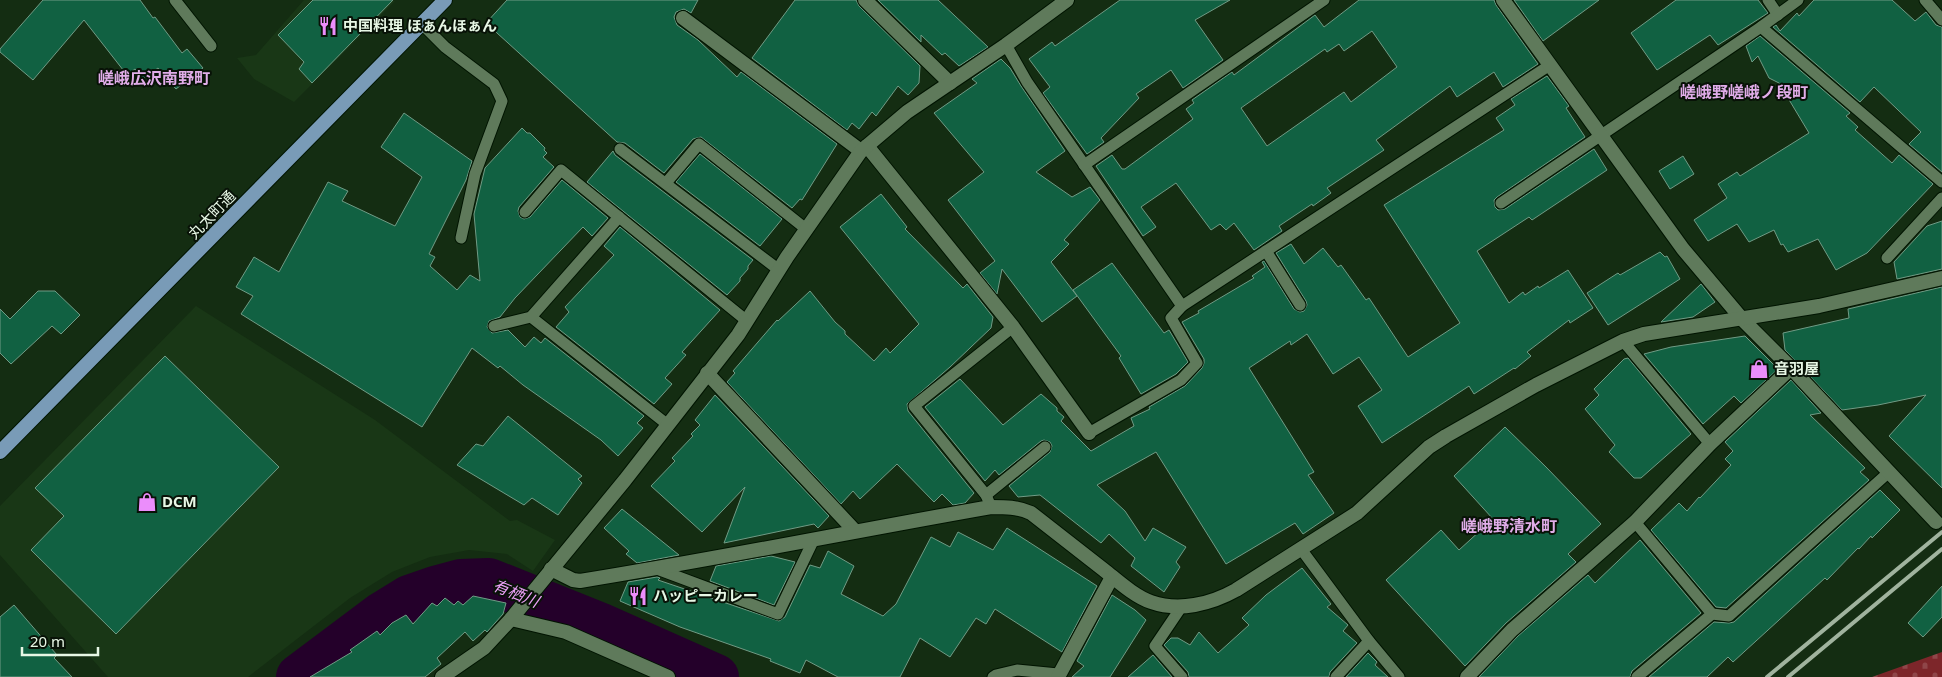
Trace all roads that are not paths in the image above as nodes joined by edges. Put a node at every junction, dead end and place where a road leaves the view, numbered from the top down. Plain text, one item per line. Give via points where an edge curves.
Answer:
1 (175, 0) edge
2 (445, 0) edge
3 (865, 0) edge
4 (1067, 0) edge
5 (1324, 0) edge
6 (1503, 0) edge
7 (1768, 0) edge
8 (1798, 0) edge
9 (1925, 0) edge
10 (1778, 15) junction
11 (683, 18) dead end
12 (1942, 20) edge
13 (422, 24) junction
14 (1761, 27) junction
15 (1006, 45) junction
16 (211, 46) dead end
17 (1550, 64) junction
18 (950, 83) junction
19 (1600, 135) junction
20 (620, 149) dead end
21 (864, 149) junction
22 (1084, 165) junction
23 (1942, 182) edge
24 (666, 183) junction
25 (1942, 198) edge
26 (1501, 203) dead end
27 (525, 212) dead end
28 (619, 216) junction
29 (806, 229) junction
30 (461, 238) dead end
31 (1266, 251) junction
32 (1887, 258) dead end
33 (779, 270) junction
34 (1942, 278) edge
35 (1300, 305) dead end
36 (1182, 306) junction
37 (531, 317) junction
38 (1742, 319) junction
39 (747, 321) junction
40 (494, 326) dead end
41 (1014, 327) junction
42 (1623, 341) junction
43 (1791, 368) junction
44 (707, 373) junction
45 (668, 424) junction
46 (1089, 433) joint
47 (1710, 444) junction
48 (1045, 447) dead end
49 (0, 452) edge
50 (1889, 472) junction
51 (988, 501) junction
52 (1635, 522) junction
53 (1936, 522) dead end
54 (854, 531) junction
55 (814, 539) junction
56 (1301, 550) junction
57 (657, 569) junction
58 (548, 574) junction
59 (1112, 577) junction
60 (1182, 606) junction
61 (1712, 614) junction
62 (511, 619) junction
63 (1368, 640) junction
64 (1058, 675) edge
65 (442, 677) edge
66 (668, 677) edge
67 (993, 677) edge
68 (1182, 677) edge
69 (1336, 677) edge
70 (1399, 677) edge
71 (1467, 677) edge
72 (1637, 677) edge

1 - 16 lane
2 - 13 main road, 丸太町通
3 - 18 street
4 - 15 street
5 - 22 lane
6 - 17 street
7 - 10 lane
8 - 10 lane
9 - 12 lane
10 - 14 lane
11 - 21 street
13 - 30 lane via 445,47 494,84 502,102 476,174
13 - 49 main road, 丸太町通
14 - 19 lane
14 - 23 lane
15 - 18 street
15 - 22 lane via 1027,82
17 - 19 street
17 - 31 lane
18 - 21 street via 907,112
19 - 26 lane
19 - 38 street via 1683,249
20 - 24 lane
21 - 29 street
21 - 41 street
22 - 36 lane
24 - 29 lane via 699,144
24 - 33 lane
25 - 32 lane
27 - 28 lane via 561,170
28 - 37 lane
28 - 39 lane
29 - 33 street
31 - 35 lane
31 - 36 lane
33 - 39 street
34 - 38 street via 1819,306
36 - 46 lane via 1171,318 1197,364 1181,380
37 - 40 lane
37 - 45 lane
38 - 42 street via 1644,334
38 - 43 street
39 - 44 street
41 - 46 street
41 - 51 lane via 914,406
42 - 47 lane
42 - 56 street via 1536,384 1446,436 1357,513
43 - 47 street
43 - 50 street
44 - 45 street
44 - 54 street
45 - 58 street
47 - 52 street
48 - 51 lane
50 - 53 street
50 - 61 lane via 1730,616
51 - 54 street
51 - 59 street via 1031,513
52 - 61 lane
52 - 71 street via 1512,630
54 - 55 street
55 - 57 street
55 - 57 lane via 778,614
56 - 60 street via 1227,595
56 - 63 lane
57 - 58 street via 580,581
58 - 62 street
59 - 60 street via 1152,602
59 - 64 street
60 - 68 lane via 1155,646
61 - 72 lane
62 - 65 street via 484,648
62 - 66 street via 566,632
63 - 69 lane
63 - 70 lane
64 - 67 lane via 1017,670

